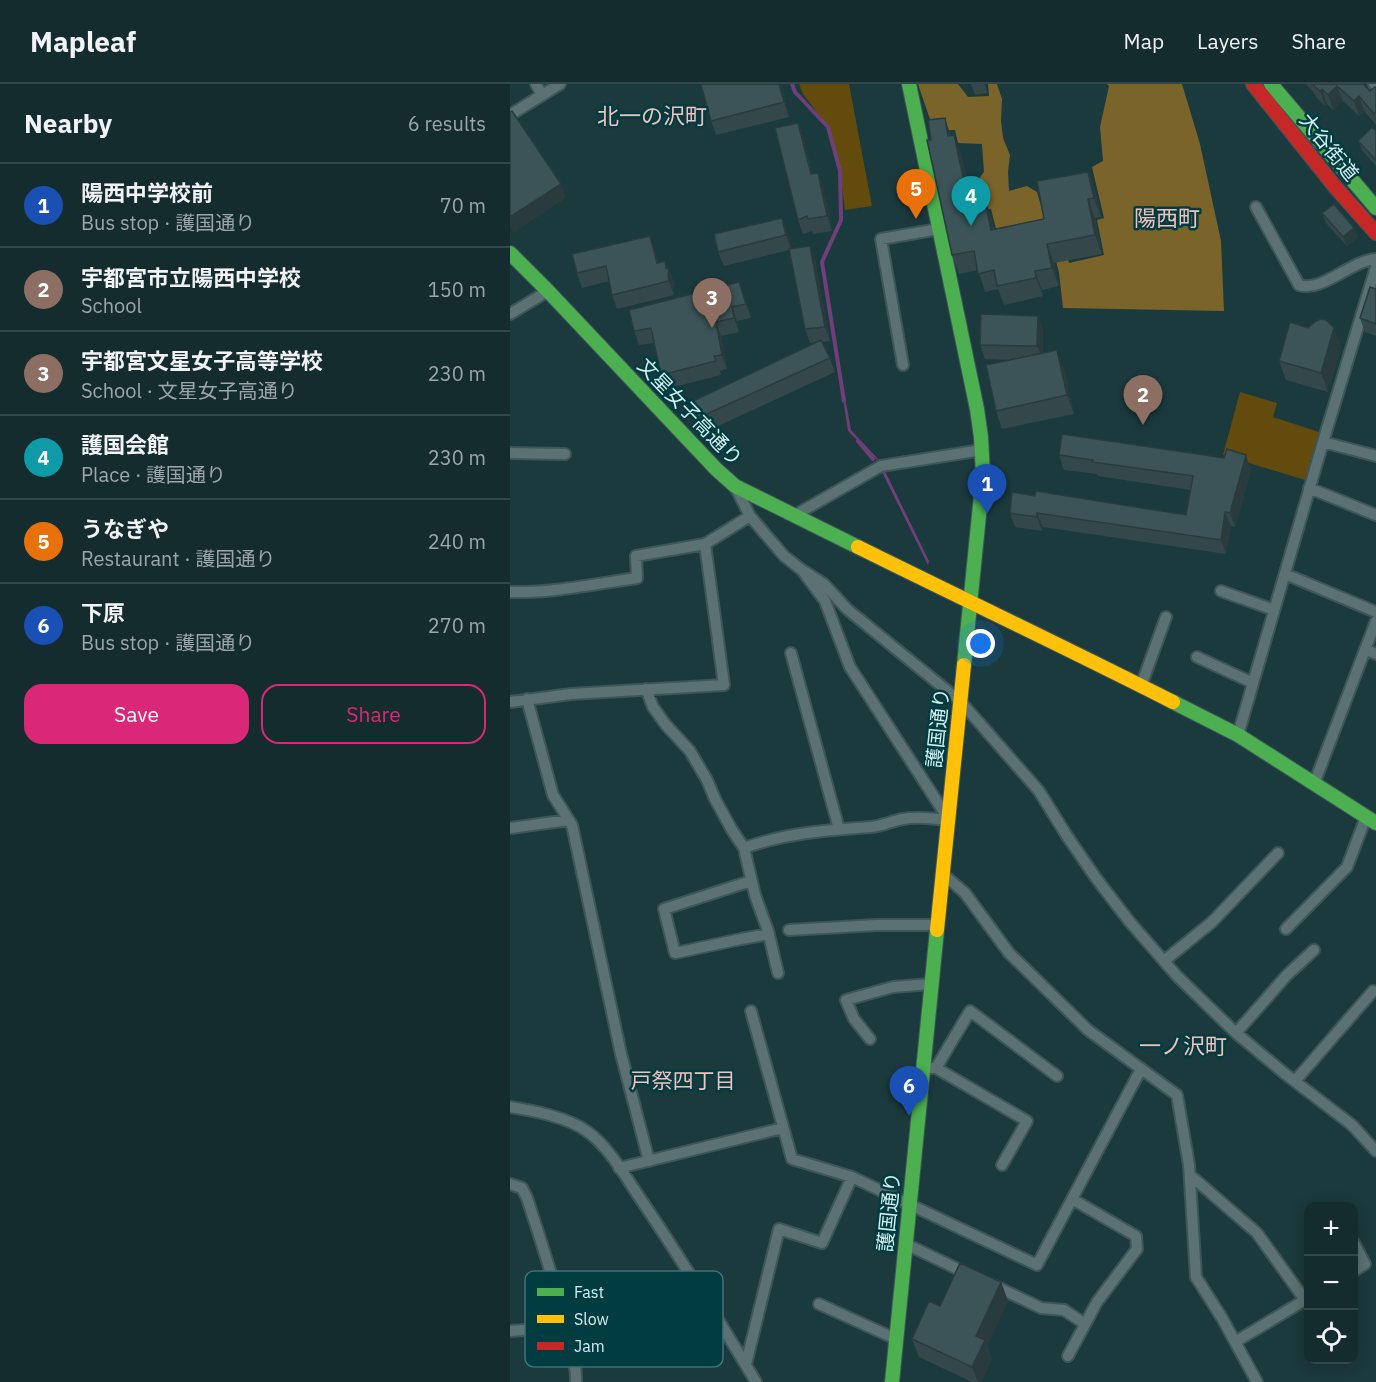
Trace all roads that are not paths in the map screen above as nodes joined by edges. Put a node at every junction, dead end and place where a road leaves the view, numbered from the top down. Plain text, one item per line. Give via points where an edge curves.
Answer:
1 (536, 84) edge
2 (560, 84) edge
3 (909, 84) edge
4 (1253, 84) edge
5 (1271, 84) edge
6 (542, 95) junction
7 (510, 115) edge
8 (1256, 207) dead end
9 (1376, 208) edge
10 (939, 229) junction
11 (1376, 233) edge
12 (510, 253) edge
13 (1376, 260) edge
14 (1376, 267) edge
15 (548, 291) junction
16 (510, 314) edge
17 (903, 365) dead end
18 (1323, 442) junction
19 (982, 450) junction
20 (510, 453) edge
21 (565, 454) dead end
22 (1376, 456) edge
23 (735, 486) junction
24 (1309, 488) junction
25 (1376, 514) edge
26 (795, 515) junction
27 (750, 516) junction
28 (705, 544) junction
29 (802, 570) junction
30 (1285, 574) junction
31 (1221, 591) dead end
32 (510, 592) edge
33 (971, 603) junction
34 (1274, 610) junction
35 (1376, 612) edge
36 (1166, 617) dead end
37 (1376, 621) edge
38 (1365, 649) junction
39 (791, 653) dead end
40 (1376, 654) edge
41 (1197, 657) dead end
42 (1253, 683) junction
43 (1141, 686) junction
44 (646, 689) junction
45 (527, 699) junction
46 (510, 702) edge
47 (961, 702) junction
48 (1238, 735) junction
49 (1314, 784) junction
50 (569, 820) junction
51 (949, 820) junction
52 (1371, 820) edge
53 (510, 828) edge
54 (839, 828) junction
55 (744, 848) junction
56 (1278, 853) dead end
57 (942, 874) junction
58 (751, 880) junction
59 (937, 925) junction
60 (1286, 928) dead end
61 (789, 930) dead end
62 (769, 934) junction
63 (1314, 950) dead end
64 (1164, 962) junction
65 (778, 973) dead end
66 (931, 984) junction
67 (1373, 991) dead end
68 (751, 1011) dead end
69 (1236, 1033) junction
70 (870, 1040) dead end
71 (929, 1068) junction
72 (1141, 1069) junction
73 (1057, 1076) dead end
74 (1295, 1081) junction
75 (510, 1107) edge
76 (783, 1128) junction
77 (1376, 1151) edge
78 (649, 1161) junction
79 (1002, 1165) dead end
80 (619, 1168) junction
81 (1190, 1175) junction
82 (852, 1177) junction
83 (510, 1184) edge
84 (1071, 1199) junction
85 (909, 1203) junction
86 (906, 1244) junction
87 (1358, 1252) edge
88 (1358, 1268) edge
89 (551, 1271) edge
90 (687, 1271) edge
91 (1304, 1295) edge
92 (1304, 1301) edge
93 (819, 1304) dead end
94 (1085, 1324) junction
95 (723, 1327) edge
96 (525, 1330) edge
97 (510, 1331) edge
98 (896, 1339) junction
99 (1235, 1342) junction
100 (1068, 1356) dead end
101 (746, 1364) junction
102 (576, 1367) edge
103 (576, 1382) edge
104 (756, 1382) edge
105 (892, 1382) edge
106 (1257, 1382) edge

1 - 6 street
2 - 6 street
3 - 10 street, 護国通り
4 - 11 street, 大谷街道
5 - 9 street, 大谷街道
6 - 7 street
8 - 13 street via 1299,285 1311,287
10 - 17 street via 881,239
10 - 19 street, 護国通り
12 - 15 street, 文星女子高通り
14 - 18 street
15 - 16 street
15 - 23 street, 文星女子高通り
18 - 22 street
18 - 24 street
19 - 26 street via 881,466
19 - 33 street, 護国通り
20 - 21 street
23 - 26 street, 文星女子高通り
23 - 27 street
24 - 25 street
24 - 30 street
26 - 33 street, 文星女子高通り
27 - 28 street
27 - 29 street via 784,556
28 - 32 street via 636,556 637,578 556,590
28 - 44 street via 724,685
29 - 47 street via 824,584 847,609
29 - 51 street via 825,601 850,667
30 - 34 street
30 - 35 street
31 - 34 street
33 - 43 street, 文星女子高通り
33 - 47 street, 護国通り
34 - 42 street
36 - 43 street
37 - 38 street
38 - 40 street
38 - 49 street
39 - 54 street
41 - 42 street
42 - 48 street
43 - 48 street, 文星女子高通り
44 - 45 street
44 - 55 street via 653,707 690,751
45 - 46 street
45 - 50 street via 553,795
47 - 51 street, 護国通り
47 - 64 street via 1040,791 1095,878
48 - 49 street, 文星女子高通り
49 - 52 street, 文星女子高通り
50 - 53 street
50 - 78 street
51 - 54 street via 903,819
51 - 57 street, 護国通り
52 - 60 street via 1347,867
54 - 55 street
55 - 58 street
56 - 64 street via 1212,922
57 - 59 street, 護国通り
57 - 72 street via 965,893 1009,953 1088,1030
58 - 62 street
58 - 62 street via 664,909 675,953
59 - 61 street
59 - 66 street, 護国通り
62 - 65 street
63 - 69 street
64 - 69 street
66 - 70 street via 893,987 846,1000
66 - 71 street, 護国通り
67 - 74 street
68 - 76 street
69 - 74 street
71 - 73 street via 970,1011
71 - 79 street via 1027,1121
71 - 85 street, 護国通り
72 - 81 street via 1177,1095
72 - 84 street
74 - 77 street via 1353,1125
75 - 80 street via 553,1117 586,1131
76 - 78 street
76 - 82 street via 792,1159
78 - 80 street
80 - 90 street
81 - 91 street via 1257,1233
81 - 99 street via 1196,1277
82 - 85 street
82 - 101 street via 822,1243 779,1229
83 - 89 street via 522,1188 527,1198
84 - 85 street via 1037,1265
84 - 94 street via 1136,1236 1137,1249 1096,1302
85 - 86 street, 護国通り
86 - 94 street via 1041,1308 1064,1310
86 - 98 street, 護国通り
87 - 88 street via 1365,1264
92 - 99 street
93 - 98 street
94 - 100 street
95 - 101 street
96 - 97 street
98 - 105 street, 護国通り
99 - 106 street
101 - 104 street
102 - 103 street

